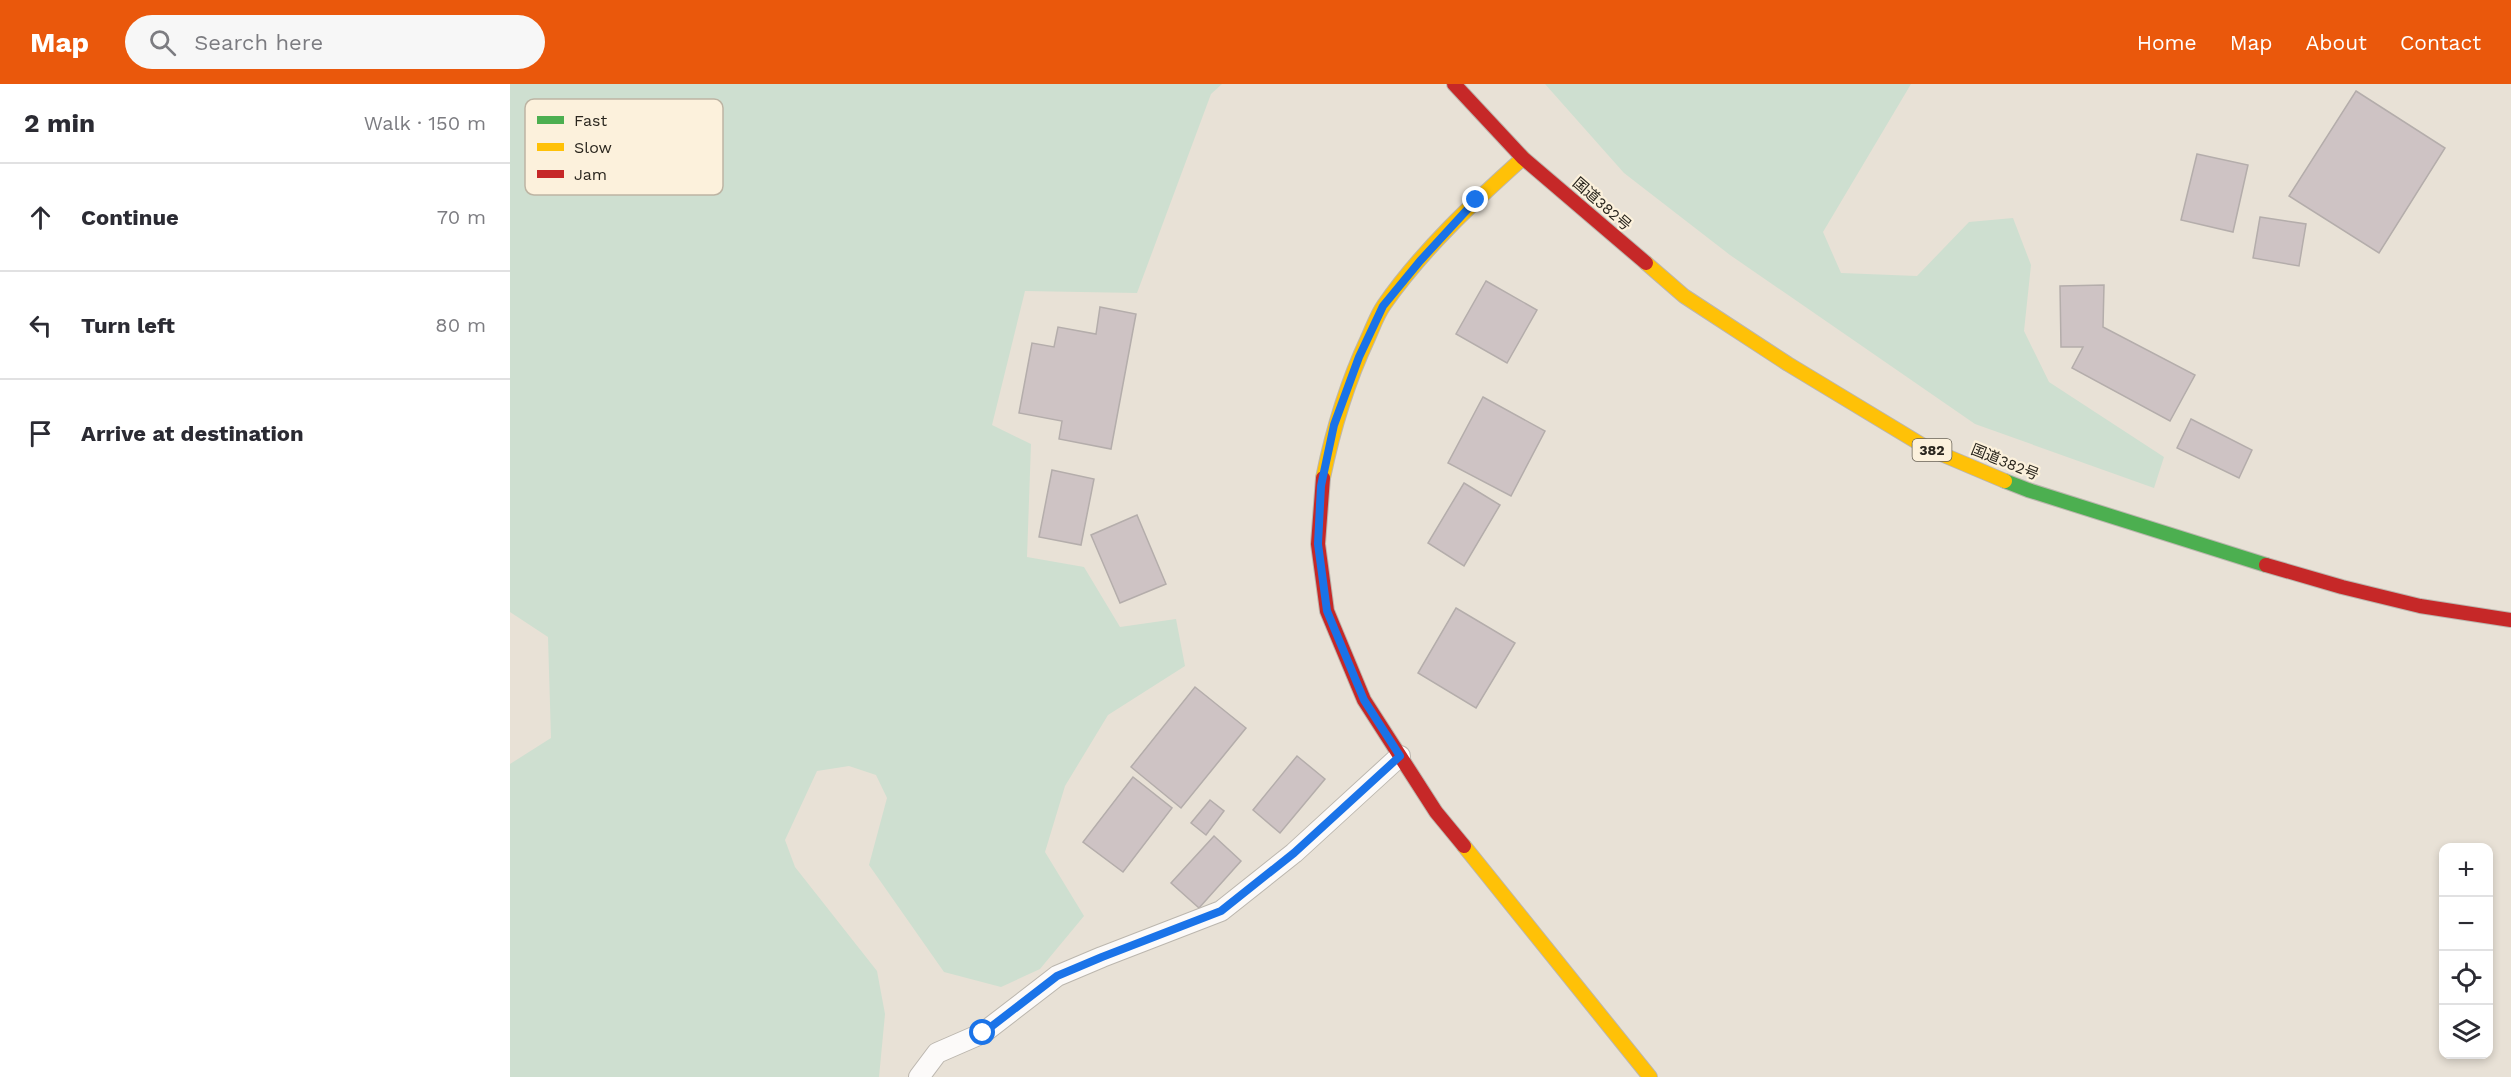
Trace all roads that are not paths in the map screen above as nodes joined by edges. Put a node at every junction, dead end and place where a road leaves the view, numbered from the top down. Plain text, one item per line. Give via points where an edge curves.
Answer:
1 (1454, 84) edge
2 (1523, 158) junction
3 (2511, 620) edge
4 (1400, 756) junction
5 (919, 1077) edge
6 (1650, 1077) edge

1 - 2 main road, 国道382号 / 382
2 - 3 main road, 国道382号 / 382 via 1684,296 1927,448 2028,490 2342,588 2420,606
2 - 4 main road via 1476,200 1383,306 1334,425 1321,486 1318,544 1327,611 1364,700
4 - 5 lane via 1294,853 1221,911 1057,976 983,1033 937,1053
4 - 6 main road via 1436,812

